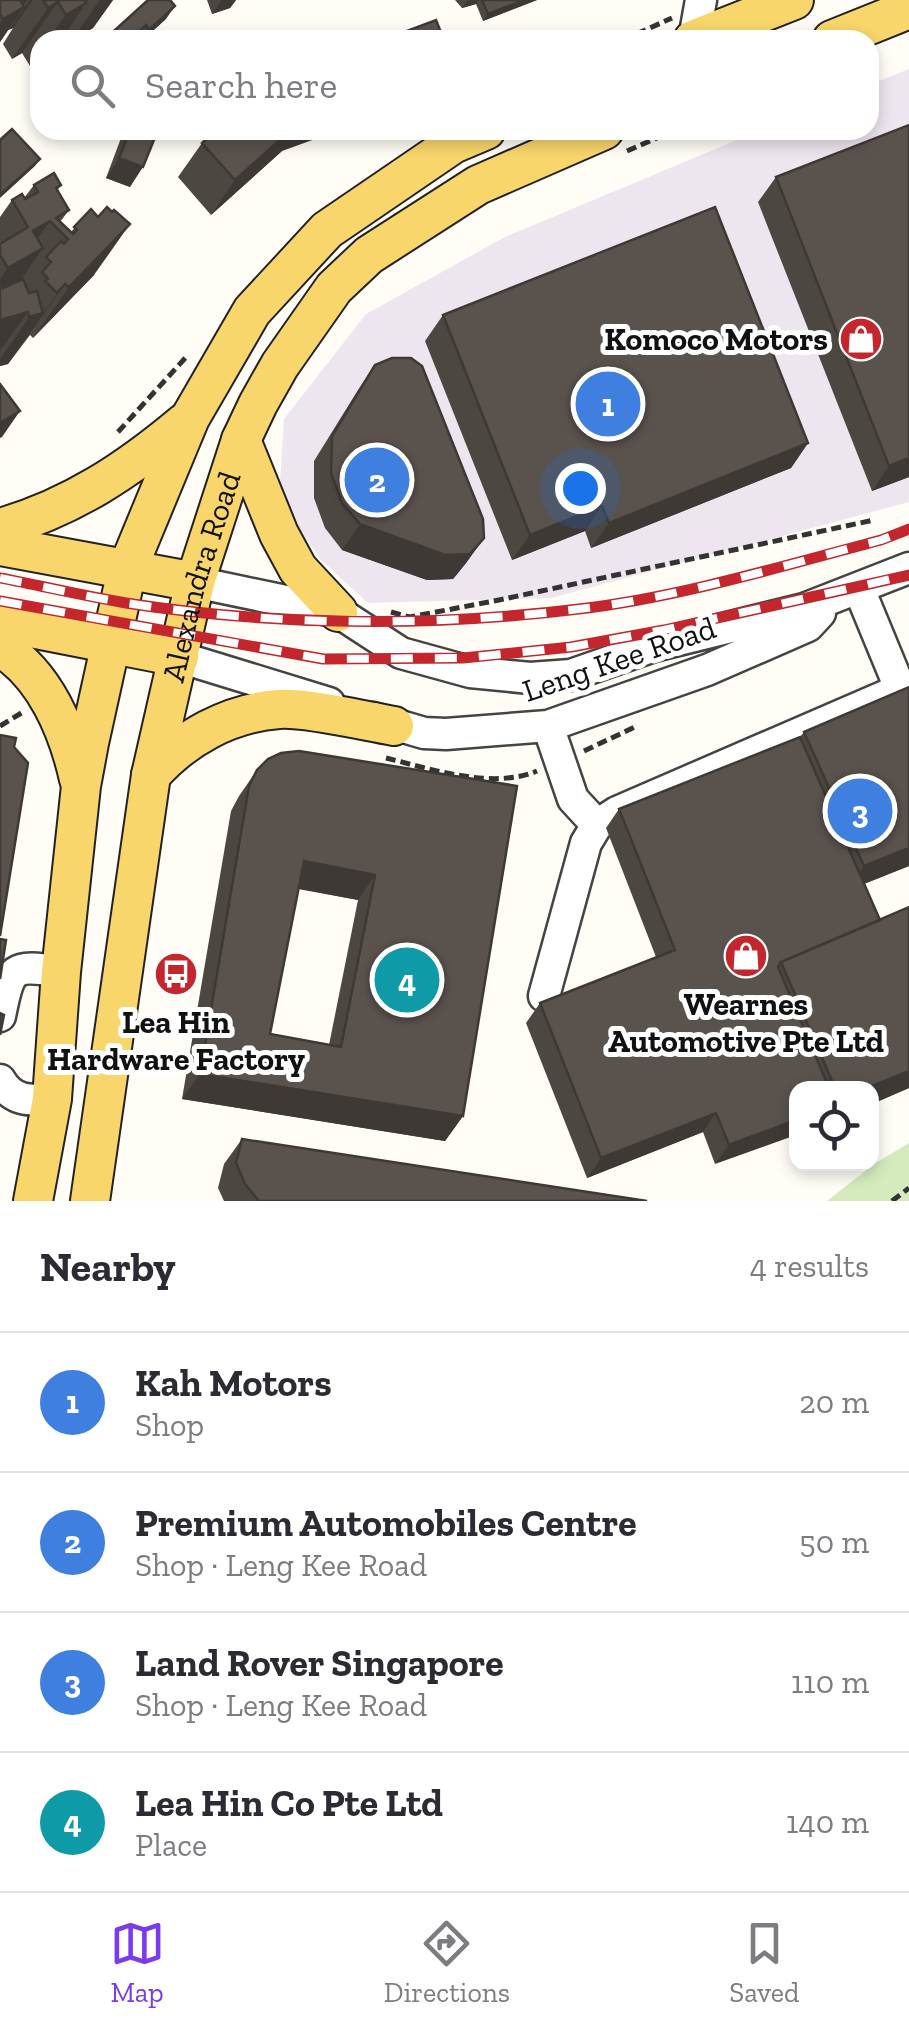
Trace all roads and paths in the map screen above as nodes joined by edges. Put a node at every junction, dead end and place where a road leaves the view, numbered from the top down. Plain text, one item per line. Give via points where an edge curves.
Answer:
1 (789, 1) edge
2 (909, 10) edge
3 (692, 23) edge
4 (663, 30) edge
5 (858, 30) edge
6 (462, 140) edge
7 (581, 140) edge
8 (190, 418) junction
9 (241, 440) junction
10 (874, 520) dead end
11 (0, 528) edge
12 (0, 546) edge
13 (909, 568) edge
14 (127, 570) junction
15 (195, 582) junction
16 (847, 594) junction
17 (378, 609) dead end
18 (338, 612) junction
19 (0, 622) edge
20 (110, 644) junction
21 (0, 647) edge
22 (179, 657) junction
23 (904, 700) edge
24 (32, 707) dead end
25 (0, 726) edge
26 (394, 726) junction
27 (548, 726) junction
28 (152, 775) junction
29 (81, 786) junction
30 (597, 825) junction
31 (61, 972) junction
32 (544, 996) dead end
33 (0, 1016) edge
34 (0, 1080) edge
35 (52, 1099) junction
36 (46, 1142) junction
37 (98, 1148) junction
38 (909, 1188) edge
39 (33, 1201) edge
40 (90, 1201) edge
41 (892, 1201) edge

1 - 3 main road
2 - 5 main road
3 - 4 path
6 - 8 main road, Alexandra Road via 327,230 252,311
7 - 9 main road, Alexandra Road via 478,185 368,255 334,288 280,365
8 - 11 main road via 93,491
8 - 14 main road, Alexandra Road
9 - 15 main road, Alexandra Road
9 - 18 main road via 298,569
10 - 17 path via 410,617
12 - 14 main road
13 - 16 street, Leng Kee Road
14 - 15 main road
14 - 20 main road, Alexandra Road
15 - 18 street, Leng Kee Road
15 - 22 main road, Alexandra Road
16 - 18 street, Leng Kee Road via 572,675 530,678 470,672 401,652
16 - 23 street
16 - 27 street, Leng Kee Road via 808,626
19 - 20 main road
20 - 22 main road
20 - 29 main road, Alexandra Road
21 - 29 main road via 50,697
22 - 26 street, Leng Kee Road
22 - 28 main road, Alexandra Road
23 - 30 street
24 - 25 path
26 - 27 street, Leng Kee Road via 446,734
26 - 28 main road via 282,709 233,718 172,752
27 - 30 street via 573,799
28 - 37 main road, Alexandra Road
29 - 31 main road, Alexandra Road
30 - 32 street
31 - 33 street via 27,966 14,972
31 - 35 main road, Alexandra Road
34 - 35 street via 26,1101
35 - 36 main road, Alexandra Road
36 - 37 main road via 66,1118 78,1115 91,1121
36 - 39 main road, Alexandra Road
37 - 40 main road, Alexandra Road
38 - 41 path

